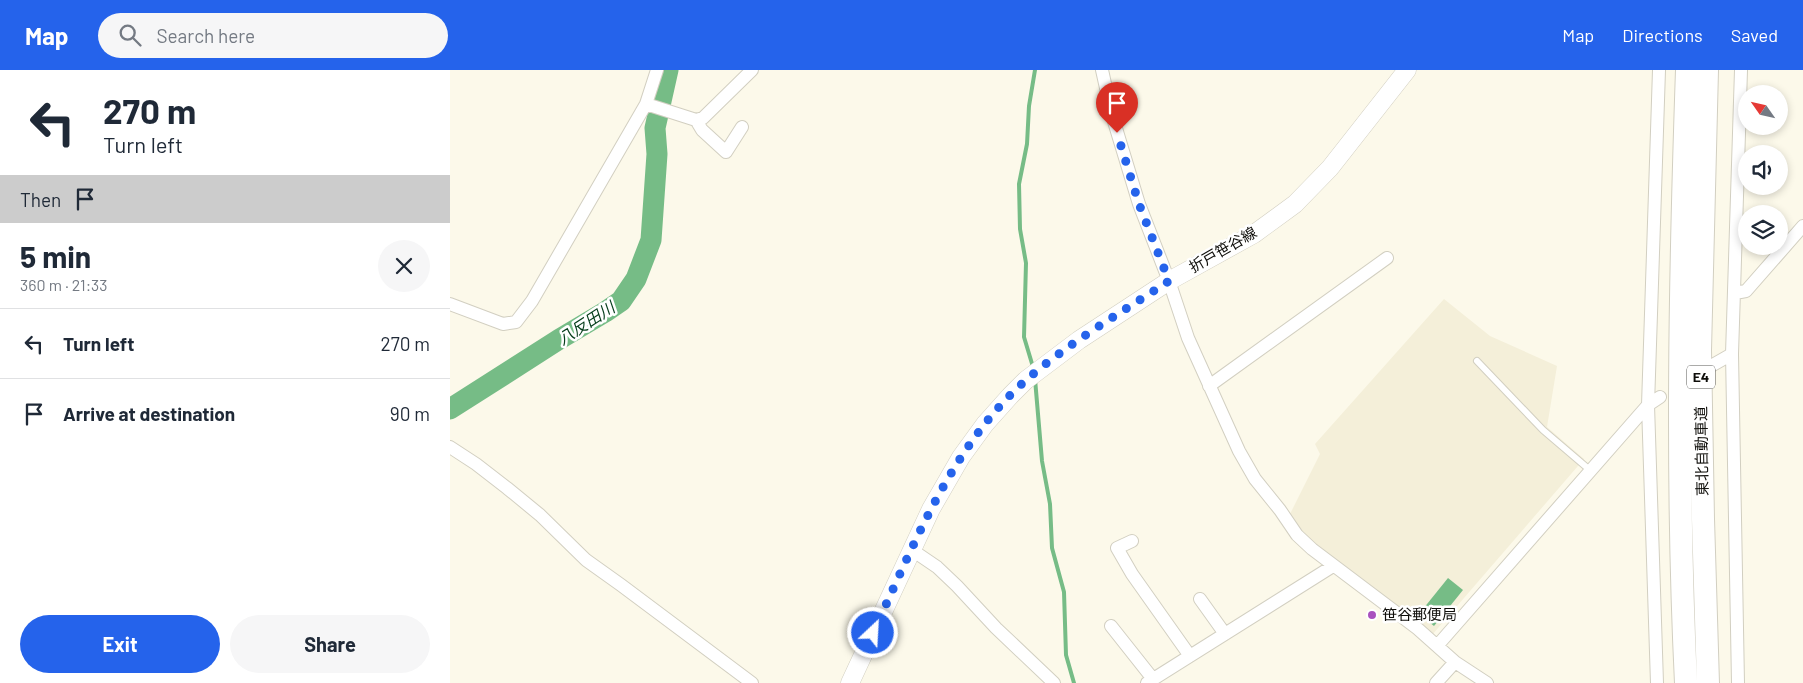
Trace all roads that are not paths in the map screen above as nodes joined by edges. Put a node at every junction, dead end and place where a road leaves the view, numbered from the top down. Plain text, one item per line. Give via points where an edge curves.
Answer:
1 (657, 70) edge
2 (752, 70) edge
3 (1102, 70) edge
4 (1407, 70) edge
5 (1659, 70) edge
6 (1687, 70) edge
7 (1707, 70) edge
8 (1741, 70) edge
9 (646, 104) junction
10 (696, 120) junction
11 (742, 127) dead end
12 (1803, 226) edge
13 (1387, 258) dead end
14 (1169, 281) junction
15 (1735, 293) junction
16 (450, 304) edge
17 (1732, 354) junction
18 (1477, 361) dead end
19 (1711, 366) dead end
20 (1209, 386) junction
21 (1660, 397) dead end
22 (1648, 405) junction
23 (450, 447) edge
24 (1591, 471) junction
25 (1132, 541) dead end
26 (912, 550) junction
27 (1333, 566) junction
28 (1200, 599) dead end
29 (1111, 626) dead end
30 (1225, 634) junction
31 (1437, 646) junction
32 (1190, 656) junction
33 (1455, 662) junction
34 (1150, 681) edge
35 (752, 683) edge
36 (850, 683) edge
37 (1054, 683) edge
38 (1436, 683) edge
39 (1487, 683) edge
40 (1657, 683) edge
41 (1686, 683) edge
42 (1708, 683) edge
43 (1738, 683) edge

1 - 9 street
2 - 10 street via 703,118
3 - 14 street via 1139,204
4 - 14 main road, 折戸笹谷線 via 1330,168 1295,204 1254,234
5 - 22 street
6 - 41 highway, 東北自動車道 / E4 via 1681,295
7 - 42 highway, 東北自動車道 / E4 via 1700,350
8 - 15 street
9 - 10 street
9 - 16 street via 532,301 516,322 503,324
10 - 11 street via 726,152
12 - 15 street via 1746,291
13 - 20 street
14 - 20 street via 1188,338
14 - 26 main road, 折戸笹谷線 via 1079,340 1010,396 961,458 931,509
15 - 17 street
17 - 19 street
17 - 43 street
18 - 24 lane via 1543,430
20 - 27 street via 1255,479 1297,535
21 - 22 street
22 - 24 street
22 - 40 street
23 - 35 street via 540,515 586,560
24 - 31 street
25 - 32 street via 1117,548
26 - 36 main road, 折戸笹谷線
26 - 37 street via 958,586 996,628
27 - 30 street
27 - 31 street
28 - 30 street
29 - 34 street
30 - 32 street
31 - 33 street
32 - 34 street
33 - 38 street
33 - 39 street

